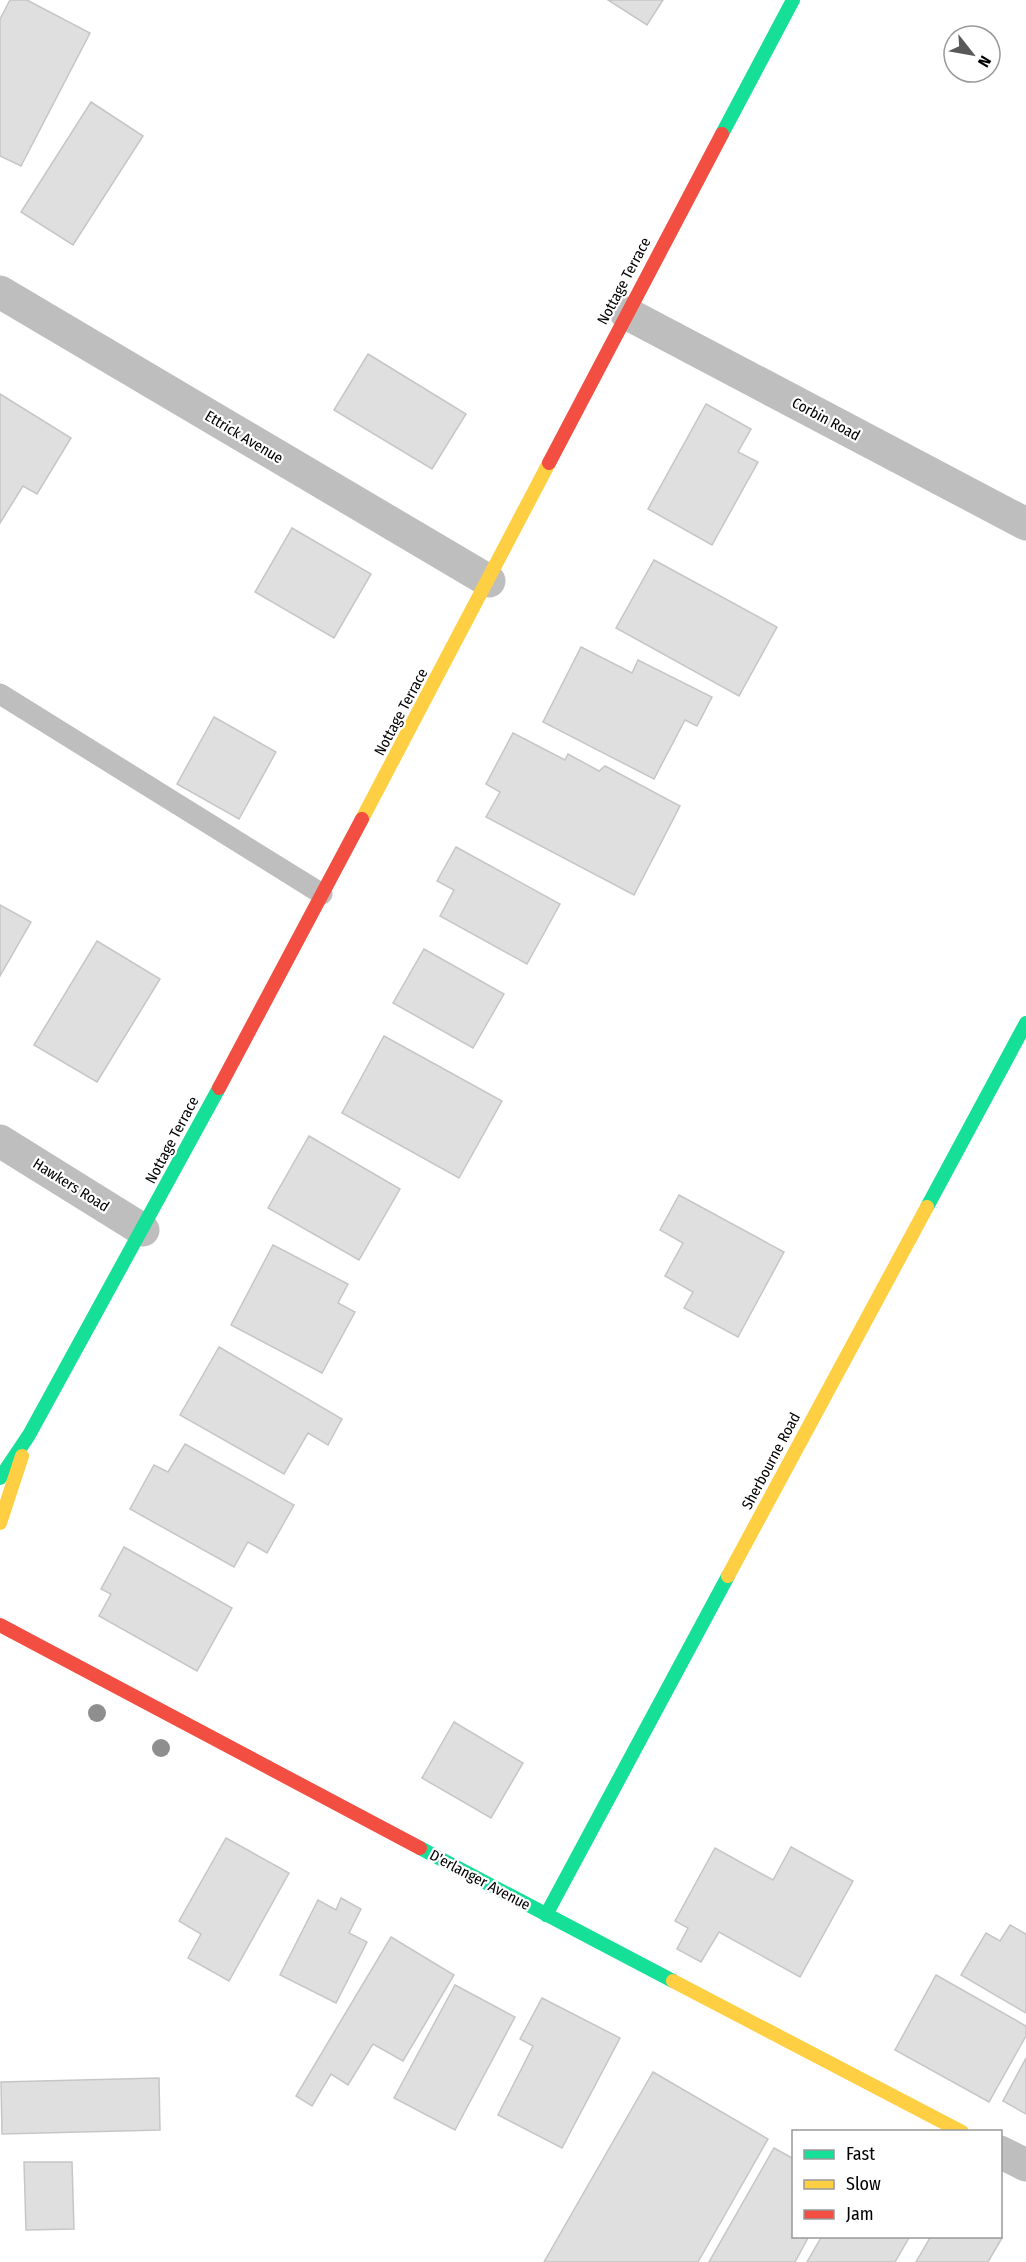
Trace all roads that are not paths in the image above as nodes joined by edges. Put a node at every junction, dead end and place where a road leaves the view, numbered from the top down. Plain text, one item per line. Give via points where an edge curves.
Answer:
1 (793, 0) edge
2 (0, 292) edge
3 (626, 313) junction
4 (1026, 524) edge
5 (489, 581) junction
6 (0, 694) edge
7 (322, 894) junction
8 (1026, 1023) edge
9 (0, 1141) edge
10 (143, 1230) junction
11 (29, 1435) junction
12 (0, 1478) edge
13 (0, 1523) edge
14 (0, 1625) edge
15 (546, 1915) junction
16 (958, 2130) edge
17 (1002, 2153) edge
18 (1026, 2165) edge

1 - 3 street, Nottage Terrace
2 - 5 street, Ettrick Avenue
3 - 4 street, Corbin Road
3 - 5 street, Nottage Terrace
5 - 7 street, Nottage Terrace
6 - 7 lane
7 - 10 street, Nottage Terrace
8 - 15 street, Sherbourne Road
9 - 10 street, Hawkers Road
10 - 11 street, Nottage Terrace
11 - 12 street, Nottage Terrace
11 - 13 street, Nottage Terrace
14 - 15 street, D'erlanger Avenue
15 - 16 street, D'erlanger Avenue
17 - 18 street

